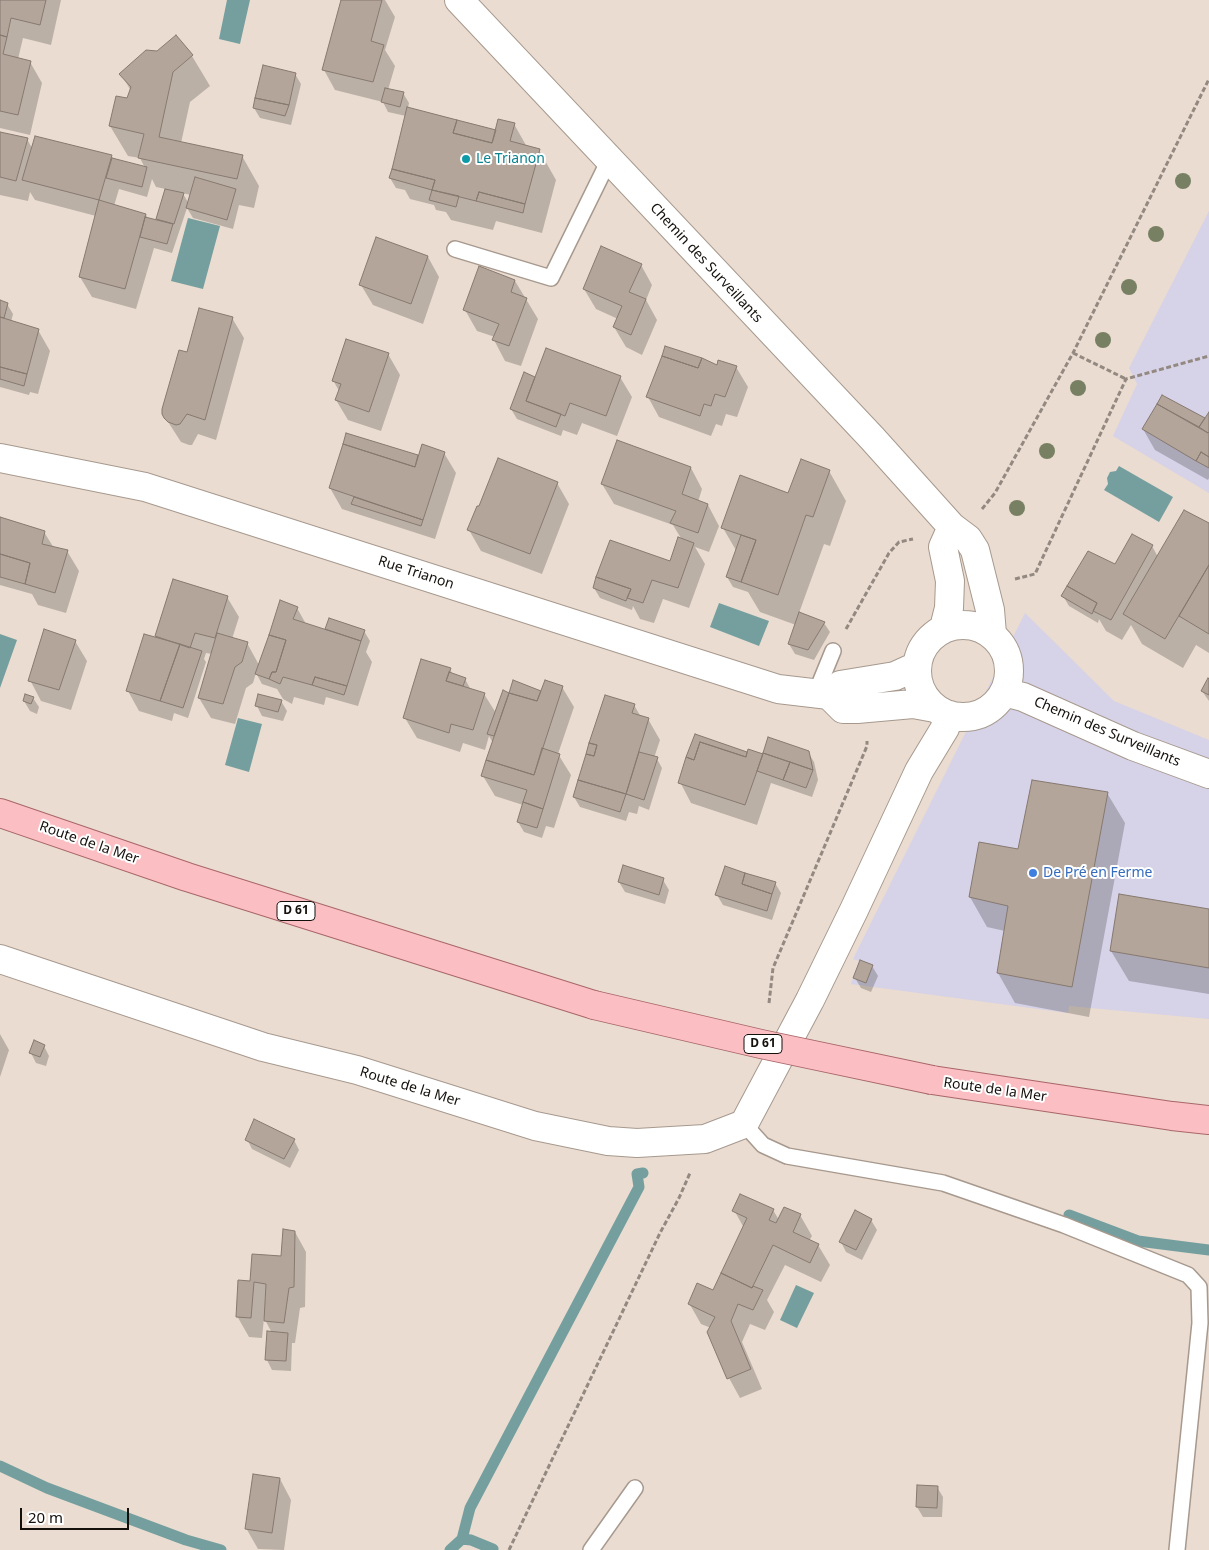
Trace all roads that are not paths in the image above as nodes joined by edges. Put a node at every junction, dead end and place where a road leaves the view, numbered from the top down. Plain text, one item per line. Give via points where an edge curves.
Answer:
1 (459, 0) edge
2 (609, 160) junction
3 (455, 249) dead end
4 (0, 458) edge
5 (952, 528) junction
6 (944, 628) junction
7 (992, 634) junction
8 (833, 651) road end
9 (917, 666) junction
10 (1004, 692) junction
11 (822, 695) junction
12 (943, 711) junction
13 (1209, 774) edge
14 (0, 813) edge
15 (0, 959) edge
16 (1209, 1120) edge
17 (744, 1124) junction
18 (635, 1488) dead end
19 (591, 1550) edge
20 (1177, 1550) edge

1 - 2 street, Chemin des Surveillants
2 - 3 lane via 551,278
2 - 5 street, Chemin des Surveillants via 872,438
4 - 11 street, Rue Trianon via 144,486 778,689
5 - 6 street via 943,548 950,581
5 - 7 street, Chemin des Surveillants via 968,539 975,550 990,610
6 - 7 street via 969,625
6 - 9 street via 926,644
7 - 10 street via 1008,660 1009,676
8 - 11 lane
9 - 11 street via 895,676 840,686
9 - 12 street via 918,682 925,696
10 - 12 street via 982,713 966,717
10 - 13 street, Chemin des Surveillants
11 - 12 street, Rue Trianon via 843,708 913,704
12 - 17 street via 945,728 918,771 810,1000
14 - 16 main road, Route de la Mer / D 61, bridge via 187,877 594,1005 932,1080
15 - 17 street, Route de la Mer via 263,1048 357,1070 535,1126 608,1141 637,1143 705,1139
17 - 20 lane via 763,1145 787,1156 943,1184 1064,1225 1188,1275 1199,1287 1200,1323
18 - 19 lane

